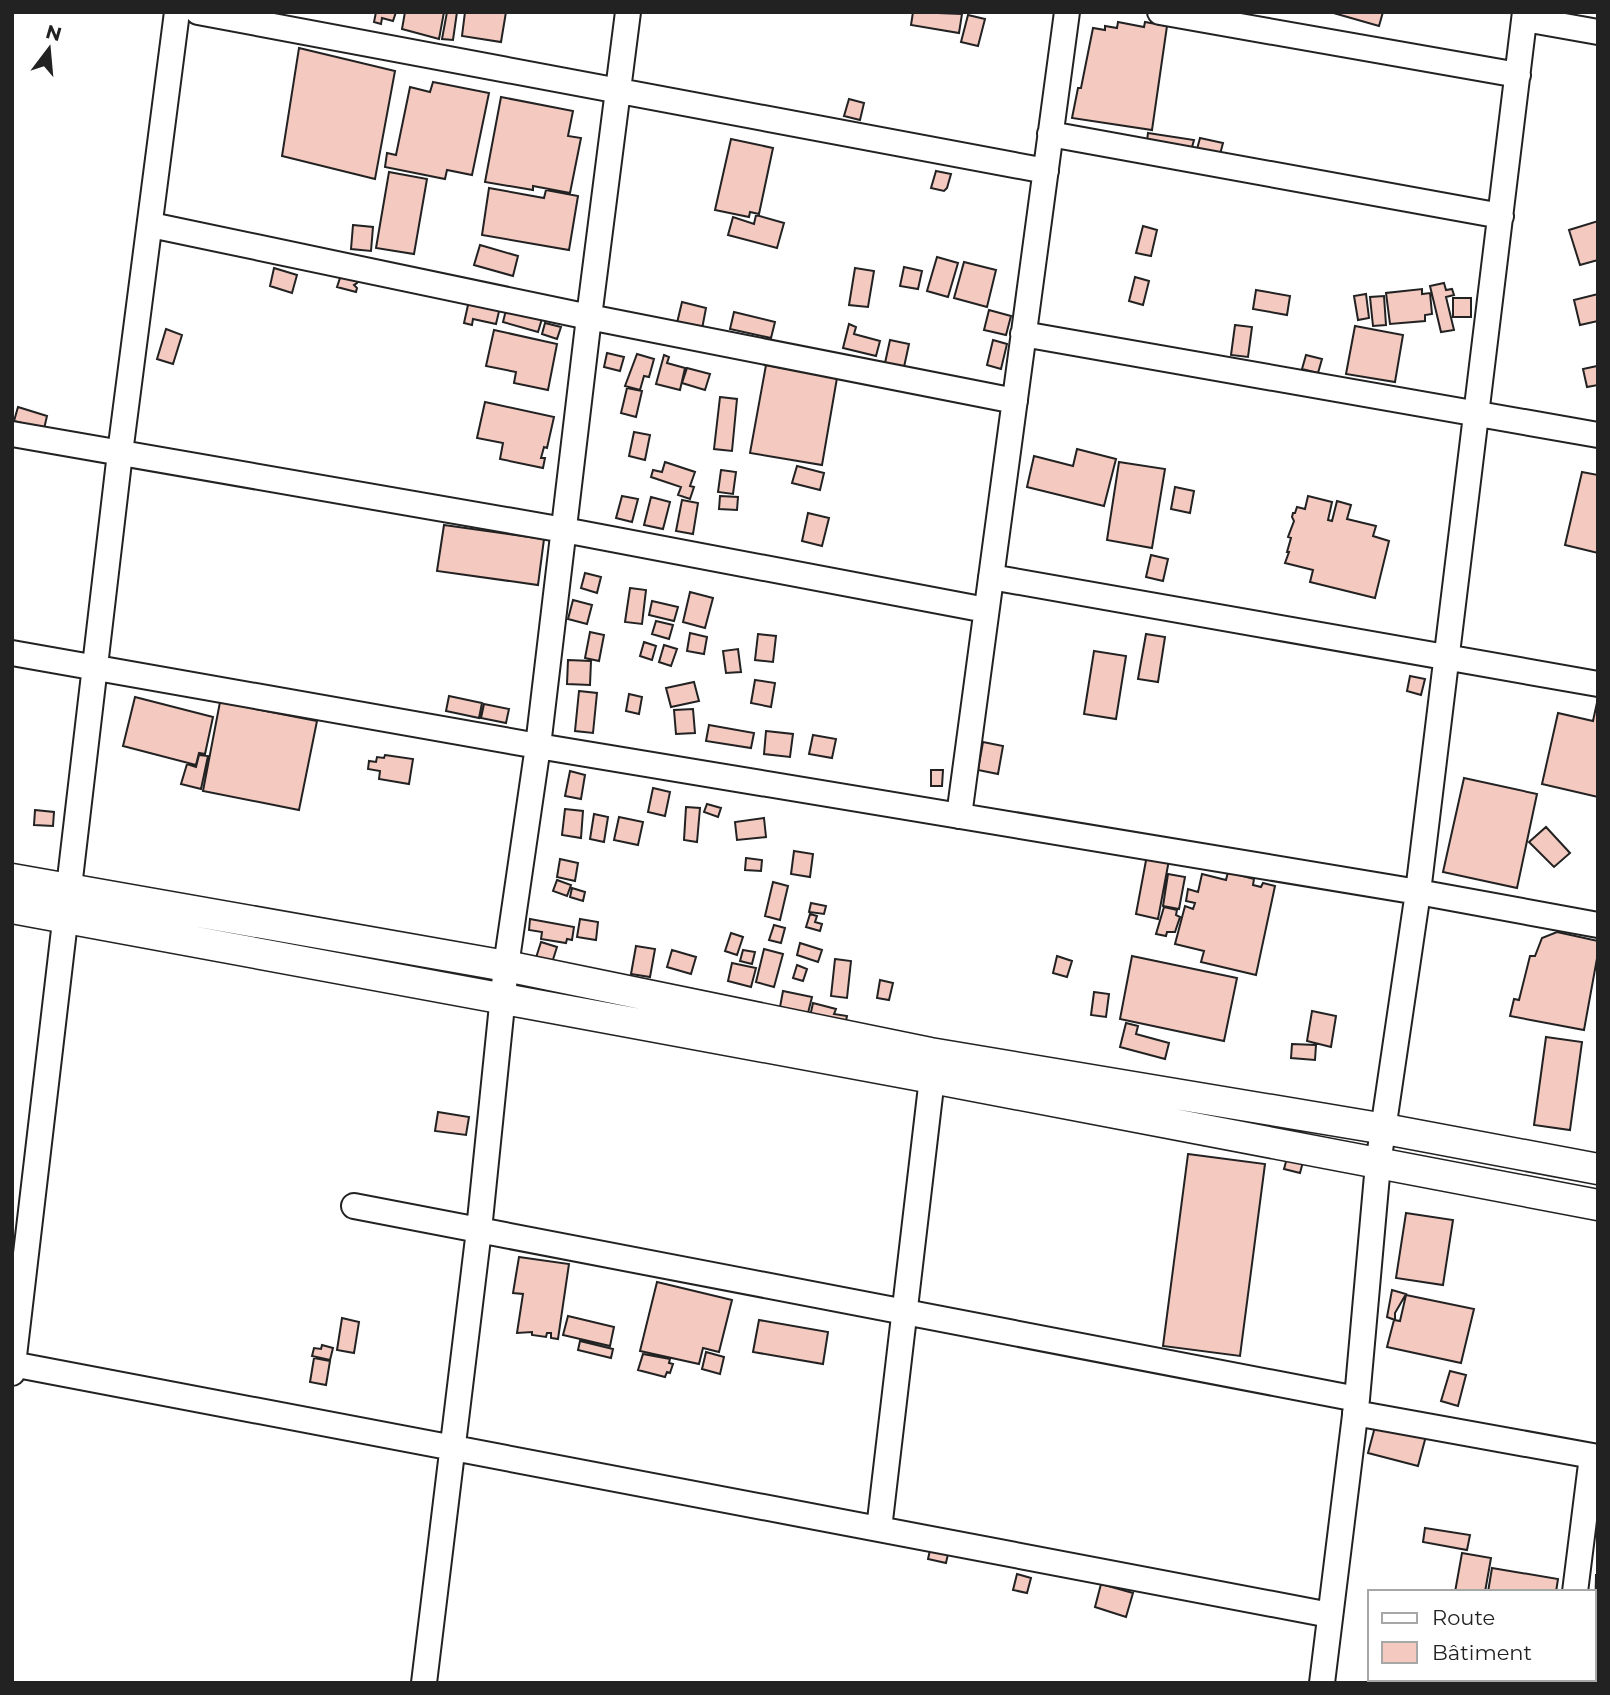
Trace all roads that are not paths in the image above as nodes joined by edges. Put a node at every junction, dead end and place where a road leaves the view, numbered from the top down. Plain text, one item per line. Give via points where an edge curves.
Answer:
1 (177, 12) edge
2 (198, 12) edge
3 (628, 12) edge
4 (1067, 12) edge
5 (1160, 12) edge
6 (1525, 16) edge
7 (1598, 32) edge
8 (1518, 75) junction
9 (618, 91) junction
10 (1050, 134) junction
11 (1045, 171) junction
12 (1501, 216) junction
13 (151, 225) junction
14 (589, 317) junction
15 (1023, 334) junction
16 (1015, 401) junction
17 (1477, 413) junction
18 (12, 434) edge
19 (1598, 435) edge
20 (120, 453) junction
21 (564, 530) junction
22 (991, 577) junction
23 (986, 610) junction
24 (12, 653) edge
25 (1447, 658) junction
26 (95, 667) junction
27 (1598, 684) edge
28 (538, 746) junction
29 (959, 816) junction
30 (12, 879) edge
31 (1418, 892) junction
32 (69, 904) junction
33 (12, 908) edge
34 (1598, 925) edge
35 (506, 966) junction
36 (502, 999) junction
37 (932, 1079) junction
38 (1385, 1129) junction
39 (1378, 1164) junction
40 (1598, 1169) edge
41 (1598, 1205) edge
42 (354, 1206) dead end
43 (479, 1230) junction
44 (905, 1312) junction
45 (13, 1367) edge
46 (1356, 1406) junction
47 (453, 1448) junction
48 (1595, 1456) edge
49 (879, 1529) junction
50 (1575, 1590) edge
51 (1330, 1615) junction
52 (424, 1683) edge
53 (1322, 1683) edge

1 - 13 street
2 - 9 street
3 - 9 street
4 - 10 street
5 - 8 street
6 - 7 street
6 - 8 street
8 - 12 street
9 - 11 street
9 - 14 street
10 - 11 street
10 - 12 street
11 - 15 street
12 - 17 street
13 - 14 street
13 - 20 street
14 - 16 street
14 - 21 street
15 - 16 street
15 - 17 street
16 - 22 street
17 - 19 street
17 - 25 street
18 - 20 street
20 - 21 street
20 - 26 street
21 - 23 street
21 - 28 street
22 - 23 street
22 - 25 street
23 - 29 street
24 - 26 street
25 - 27 street
25 - 31 street
26 - 28 street
26 - 32 street
28 - 29 street
28 - 35 street
29 - 31 street
30 - 32 street
31 - 34 street
31 - 38 street
32 - 33 street
32 - 35 street
32 - 36 street
32 - 45 street
35 - 36 street
35 - 38 street via 930,1053
36 - 37 street
36 - 43 street
37 - 39 street
37 - 44 street
38 - 39 street
38 - 40 street
39 - 41 street
39 - 46 street
42 - 43 street
43 - 44 street
43 - 47 street
44 - 46 street
44 - 49 street
45 - 47 street
46 - 48 street
46 - 51 street
47 - 49 street
47 - 52 street
48 - 50 street
49 - 51 street
51 - 53 street

